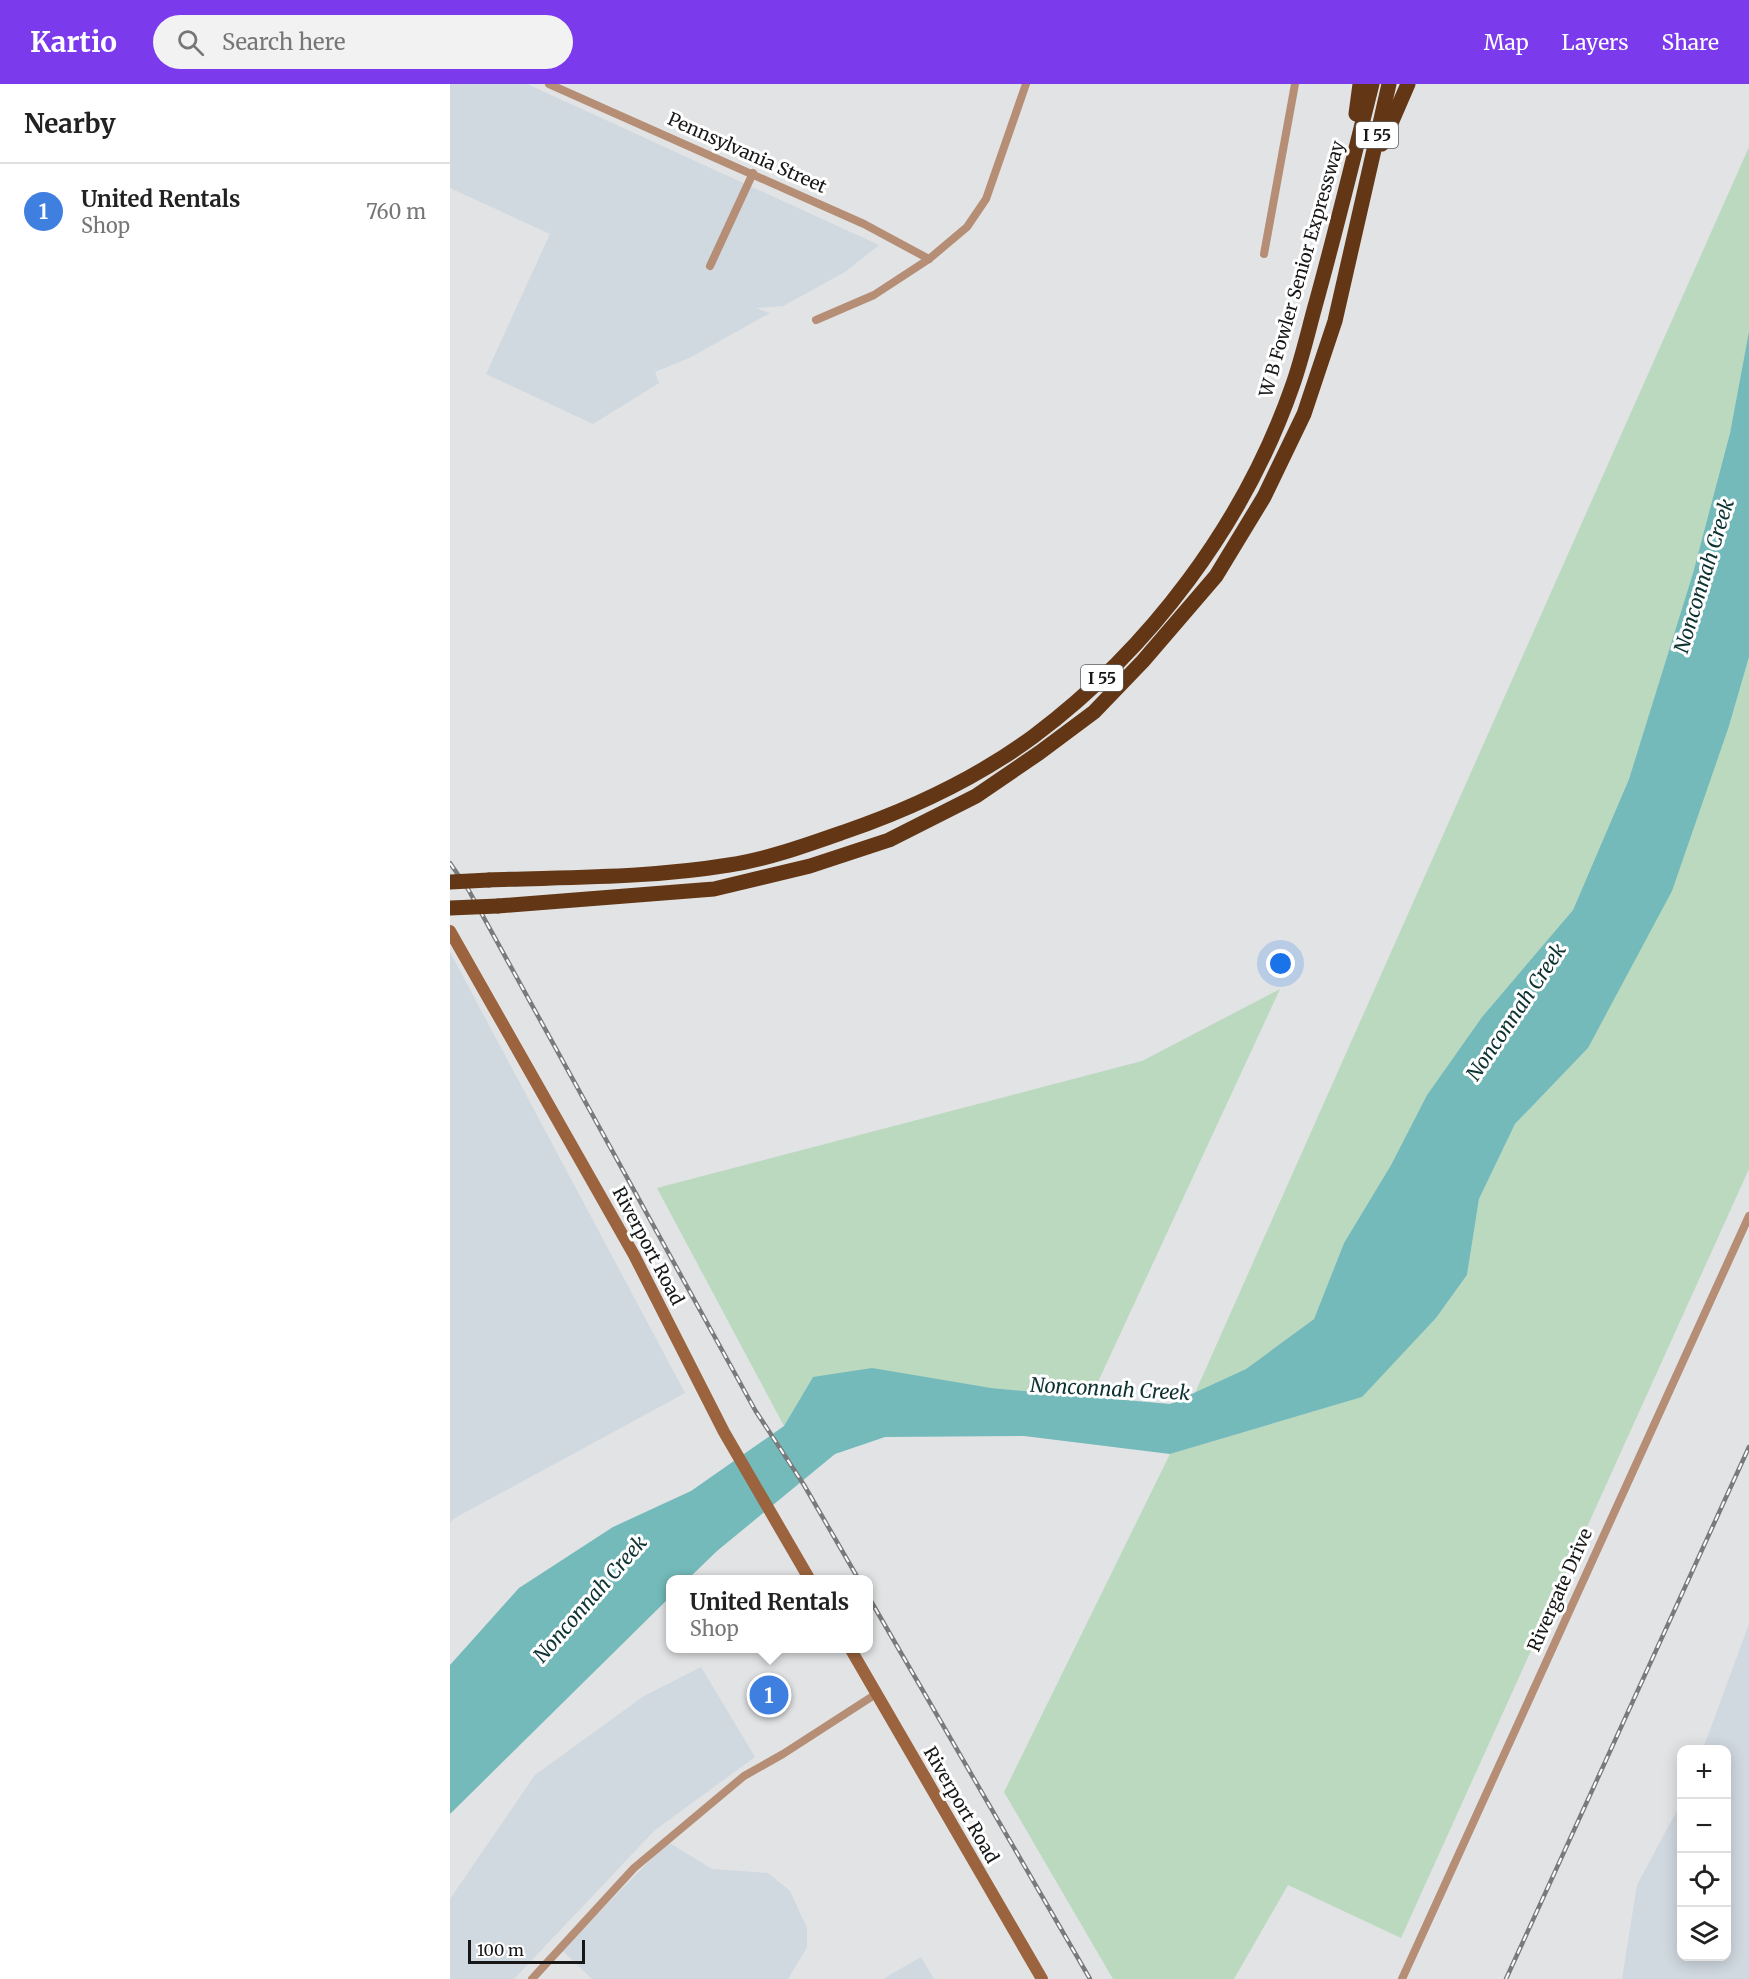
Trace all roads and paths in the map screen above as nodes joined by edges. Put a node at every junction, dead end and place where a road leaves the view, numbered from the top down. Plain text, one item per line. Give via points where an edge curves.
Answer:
1 (549, 84) edge
2 (1026, 84) edge
3 (1295, 84) edge
4 (1360, 84) edge
5 (1372, 84) edge
6 (1389, 84) edge
7 (1408, 84) edge
8 (753, 173) junction
9 (1349, 179) junction
10 (1364, 185) junction
11 (1264, 254) dead end
12 (929, 259) junction
13 (710, 266) dead end
14 (816, 320) dead end
15 (450, 882) edge
16 (450, 908) edge
17 (450, 931) edge
18 (1749, 1216) edge
19 (807, 1575) edge
20 (853, 1653) edge
21 (876, 1694) junction
22 (532, 1979) edge
23 (1042, 1979) edge
24 (1402, 1979) edge

1 - 8 street, Pennsylvania Street
2 - 12 street via 986,200 967,227
3 - 11 street
4 - 9 highway
5 - 9 highway, W B Fowler Senior Expressway / I 55
6 - 10 highway, W B Fowler Senior Expressway / I 55
7 - 10 highway
8 - 12 street, Pennsylvania Street
8 - 13 street
9 - 15 highway, W B Fowler Senior Expressway / I 55, bridge via 1292,387 1250,484 1200,563 1152,626 1088,692 1032,737 962,781 888,817 804,846 731,865 666,872
10 - 16 highway, W B Fowler Senior Expressway / I 55, bridge via 1335,321 1304,414 1264,497 1216,576 1094,712 976,796 889,840 810,866 714,889
12 - 14 street via 874,295
17 - 19 main road, Riverport Road via 634,1254 724,1432
18 - 24 street, Rivergate Drive
20 - 21 main road, Riverport Road
21 - 22 street via 744,1776 634,1868
21 - 23 main road, Riverport Road

